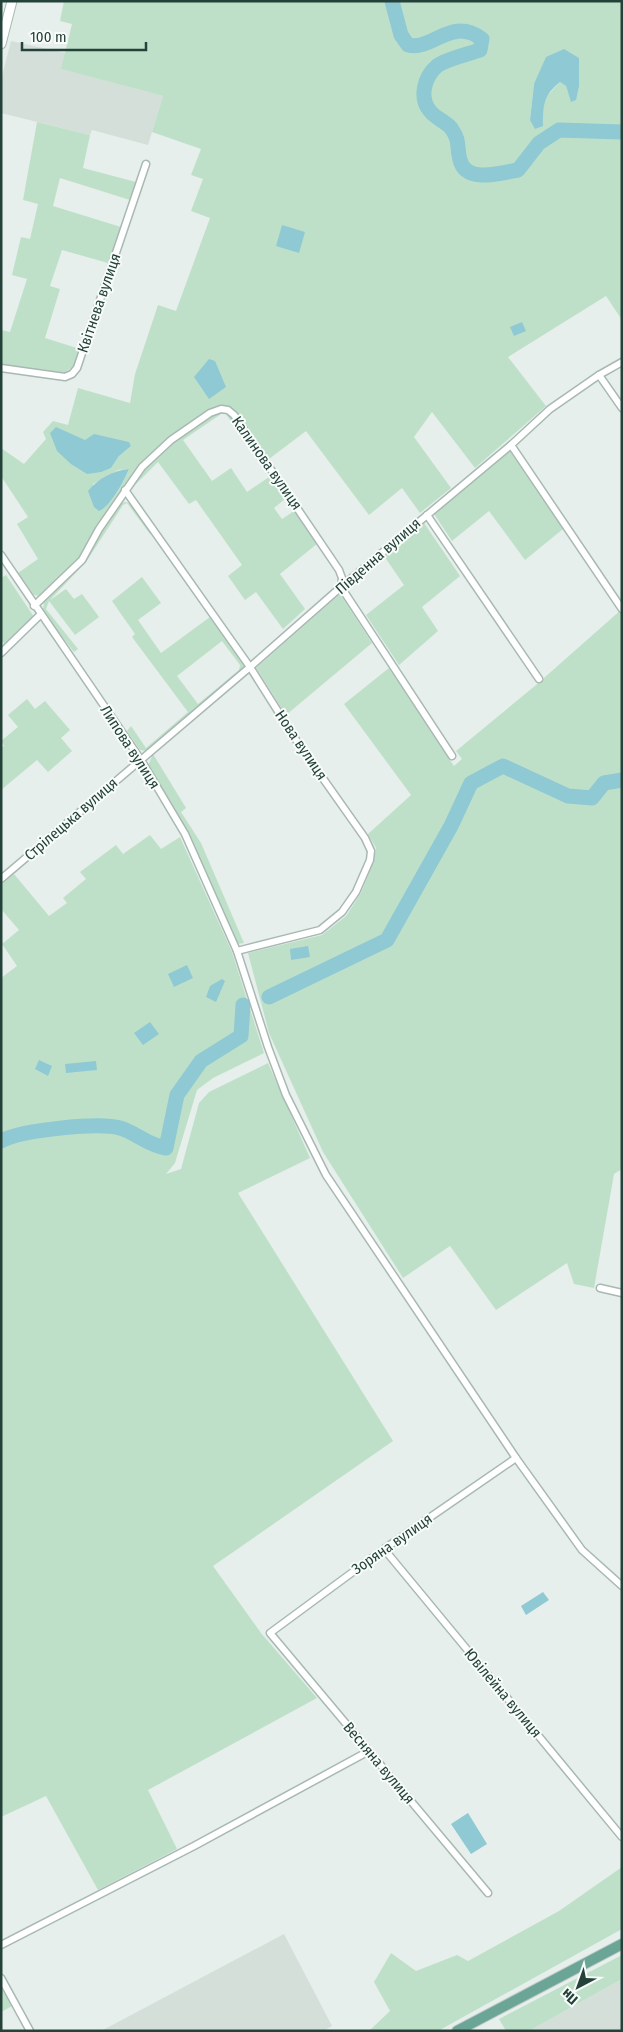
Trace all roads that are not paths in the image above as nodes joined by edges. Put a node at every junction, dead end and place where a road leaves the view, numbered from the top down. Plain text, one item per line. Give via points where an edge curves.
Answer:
1 (12, 1) edge
2 (1, 44) edge
3 (146, 164) dead end
4 (622, 362) edge
5 (1, 368) edge
6 (599, 375) junction
7 (622, 408) edge
8 (512, 445) junction
9 (125, 490) junction
10 (427, 514) junction
11 (1, 555) edge
12 (341, 588) junction
13 (34, 606) junction
14 (622, 609) edge
15 (40, 615) junction
16 (1, 653) edge
17 (250, 668) junction
18 (539, 679) dead end
19 (452, 756) dead end
20 (141, 760) junction
21 (1, 879) edge
22 (237, 951) junction
23 (600, 1288) dead end
24 (622, 1293) edge
25 (516, 1458) junction
26 (384, 1549) junction
27 (622, 1586) edge
28 (270, 1633) joint
29 (369, 1751) junction
30 (622, 1837) edge
31 (488, 1893) dead end
32 (622, 1944) edge
33 (1, 1945) edge
34 (1, 1978) edge
35 (30, 2031) edge
36 (457, 2031) edge

1 - 2 main road
3 - 5 street, Квітнева вулиця via 77,368 65,376
4 - 6 street, Південна вулиця
6 - 7 street
6 - 8 street, Південна вулиця via 550,410
8 - 10 street, Південна вулиця
8 - 14 street
9 - 12 street, Калинова вулиця via 142,467 171,440 210,413 221,408 228,410 321,541 339,570
9 - 13 street, Калинова вулиця via 82,560
9 - 17 street, Нова вулиця
10 - 12 street, Південна вулиця
10 - 18 street
11 - 13 street, Липова вулиця
12 - 17 street, Південна вулиця
12 - 19 street, Калинова вулиця
13 - 15 street, Липова вулиця
15 - 16 street
15 - 20 street, Липова вулиця
17 - 20 street, Південна вулиця
17 - 22 street, Нова вулиця via 371,851 356,892 342,912 320,930
20 - 21 street, Стрілецька вулиця
20 - 22 street, Липова вулиця via 185,834
22 - 25 street, Липова вулиця via 286,1095 326,1175
23 - 24 street
25 - 26 street, Зоряна вулиця
25 - 27 street, Липова вулиця via 582,1550
26 - 28 street, Зоряна вулиця
26 - 30 street, Ювілейна вулиця
28 - 29 street, Весняна вулиця
29 - 31 street, Весняна вулиця
29 - 33 street
32 - 36 main road
34 - 35 street

